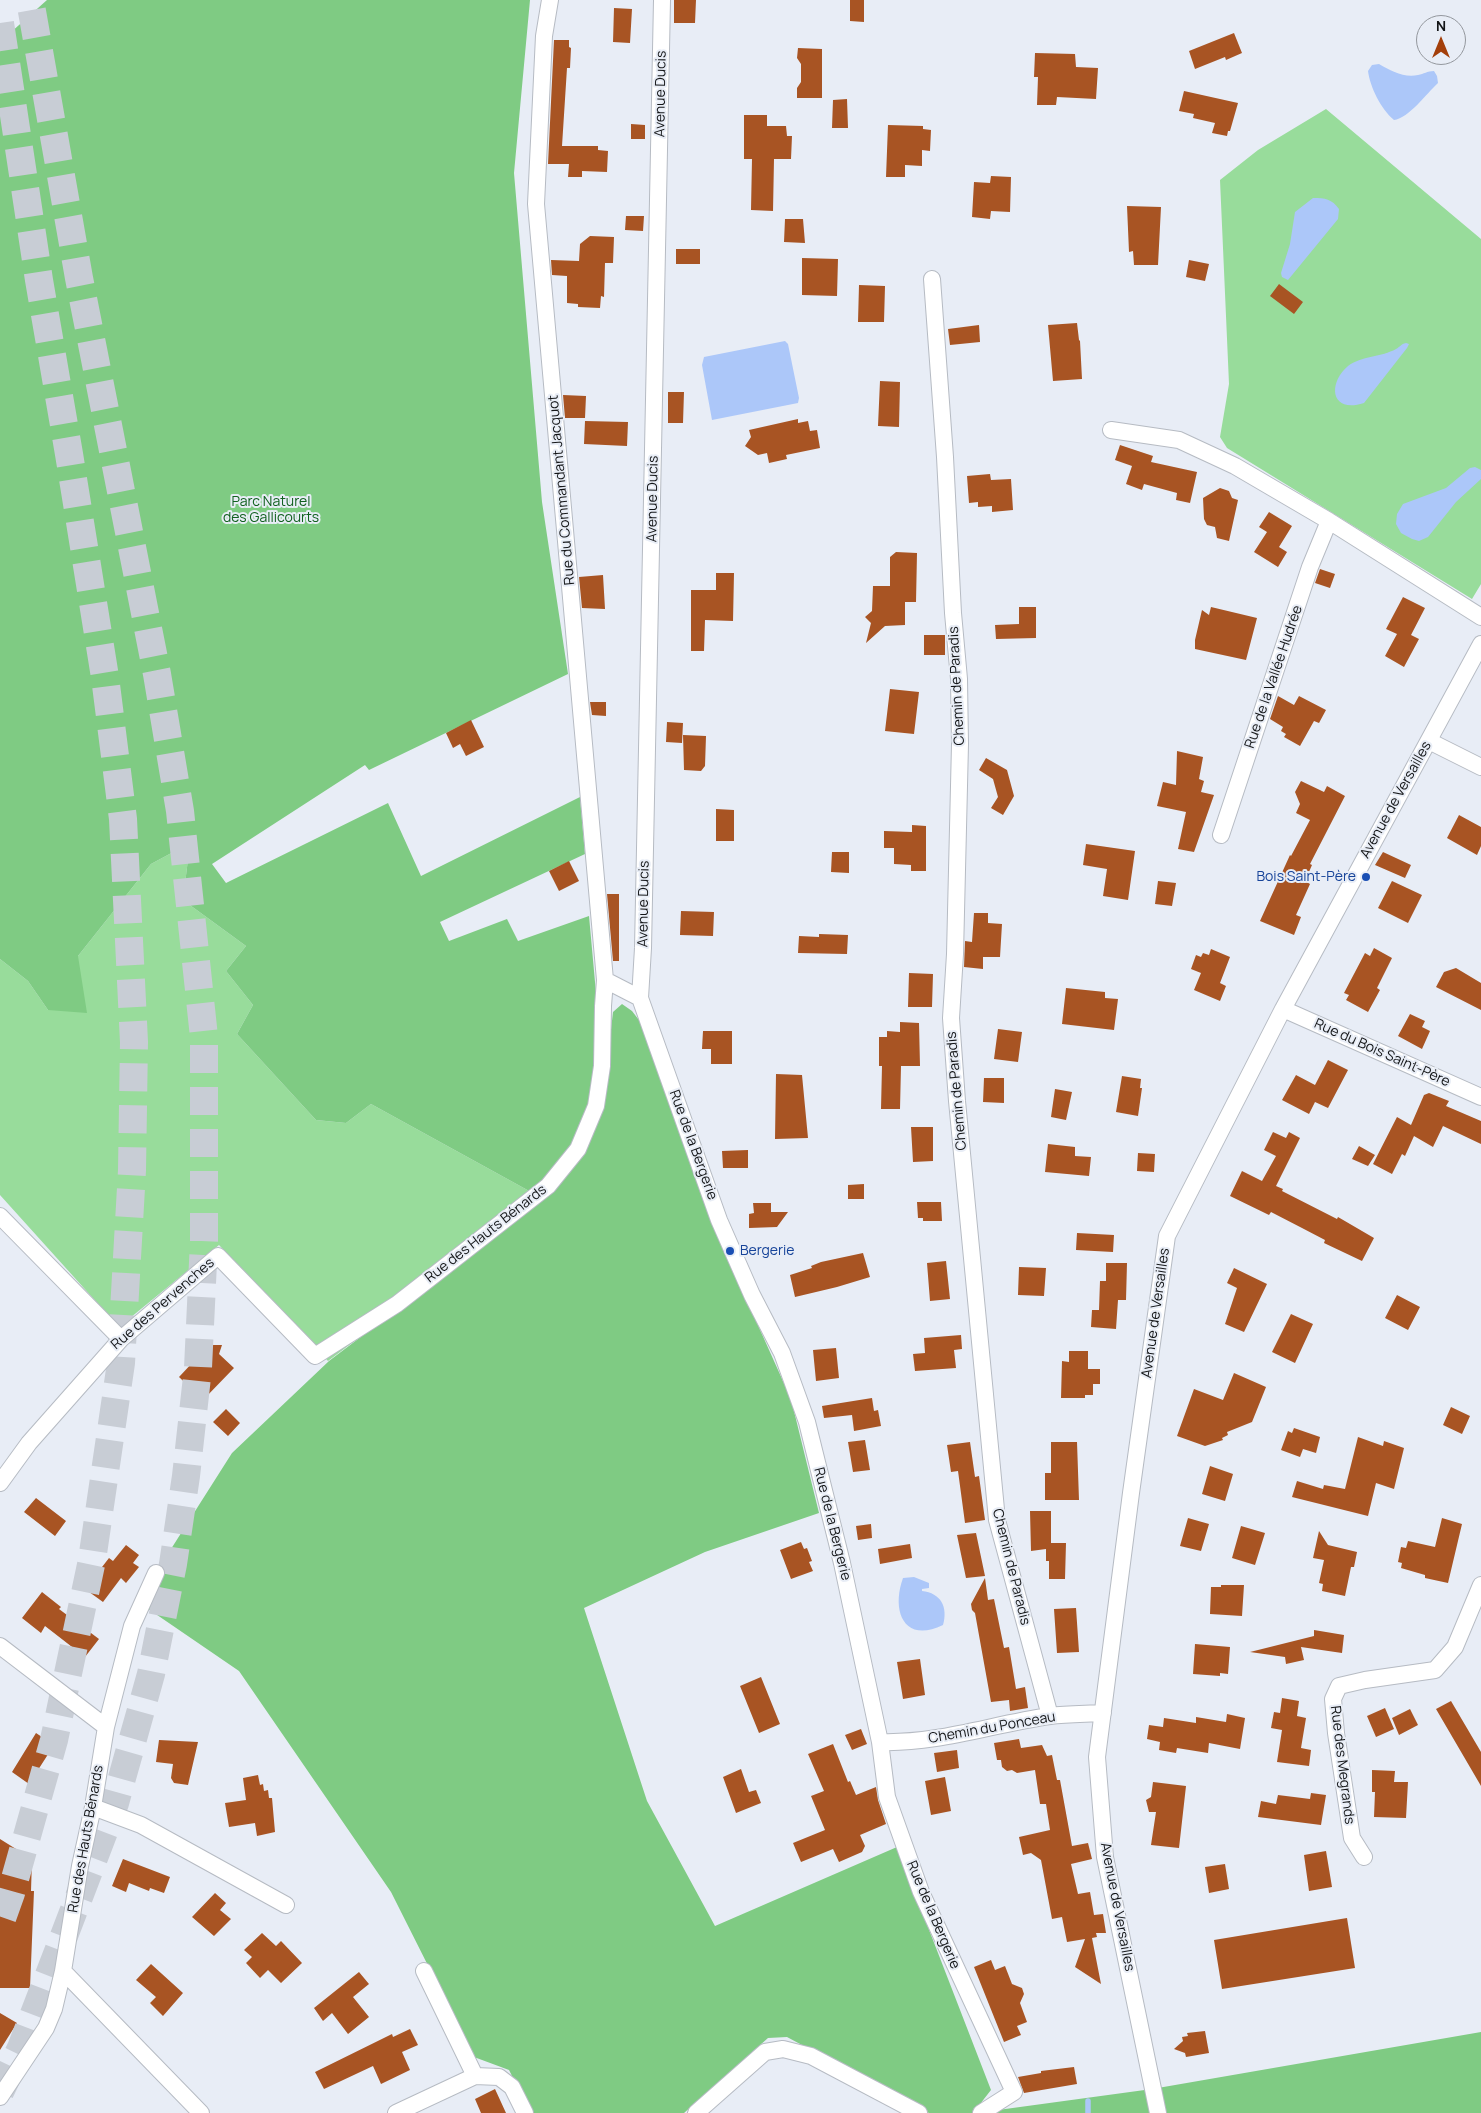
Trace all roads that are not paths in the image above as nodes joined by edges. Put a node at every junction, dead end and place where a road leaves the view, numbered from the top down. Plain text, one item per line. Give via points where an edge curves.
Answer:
1 (550, 0) edge
2 (662, 0) edge
3 (932, 279) dead end
4 (1111, 430) dead end
5 (1329, 521) junction
6 (1481, 617) edge
7 (1481, 644) edge
8 (1429, 741) junction
9 (1481, 767) edge
10 (1221, 835) dead end
11 (605, 980) junction
12 (640, 998) junction
13 (1283, 1009) junction
14 (1481, 1097) edge
15 (0, 1216) edge
16 (121, 1338) junction
17 (316, 1356) joint
18 (0, 1483) edge
19 (156, 1573) dead end
20 (1481, 1585) edge
21 (0, 1646) edge
22 (1103, 1713) junction
23 (1050, 1716) junction
24 (106, 1727) junction
25 (880, 1742) junction
26 (93, 1806) junction
27 (1364, 1857) dead end
28 (286, 1905) dead end
29 (63, 1971) junction
30 (424, 1971) dead end
31 (475, 2076) junction
32 (0, 2098) edge
33 (201, 2113) edge
34 (396, 2113) edge
35 (525, 2113) edge
36 (696, 2113) edge
37 (919, 2113) edge
38 (981, 2113) edge
39 (1158, 2113) edge

1 - 11 street, Rue du Commandant Jacquot via 544,36 536,204
2 - 12 street, Avenue Ducis via 651,642
3 - 23 street, Chemin de Paradis via 960,680 951,1018 957,1101 997,1520
4 - 5 street via 1180,440 1235,466
5 - 6 street
5 - 10 street, Rue de la Vallée Hudrée via 1310,567
7 - 8 street, Avenue de Versailles
8 - 9 street
8 - 13 street, Avenue de Versailles
11 - 12 street
11 - 17 street, Rue des Hauts Bénards via 602,1066 596,1106 578,1149 548,1186 397,1304
12 - 25 street, Rue de la Bergerie via 719,1220 752,1295 782,1352 807,1422 842,1563
13 - 14 street, Rue du Bois Saint-Père
13 - 22 street, Avenue de Versailles via 1167,1236
15 - 16 street
16 - 17 street, Rue des Pervenches via 218,1256
16 - 18 street, Rue des Pervenches via 29,1443
19 - 24 street, Rue des Hauts Bénards via 132,1626
20 - 27 street, Rue des Megrands via 1455,1647 1435,1670 1339,1686 1333,1699 1352,1838
21 - 24 street
22 - 23 street, Chemin du Ponceau
22 - 39 street, Avenue de Versailles via 1097,1757 1105,1857
23 - 25 street, Chemin du Ponceau via 905,1743
24 - 26 street, Rue des Hauts Bénards
25 - 38 street, Rue de la Bergerie via 887,1797 921,1892 1014,2092
26 - 28 street via 148,1829
26 - 29 street, Rue des Hauts Bénards
29 - 32 street, Rue des Hauts Bénards via 46,2028
29 - 33 street
30 - 31 street
31 - 34 street
31 - 35 street via 499,2077 512,2087
36 - 37 street via 765,2052 782,2049 811,2056

